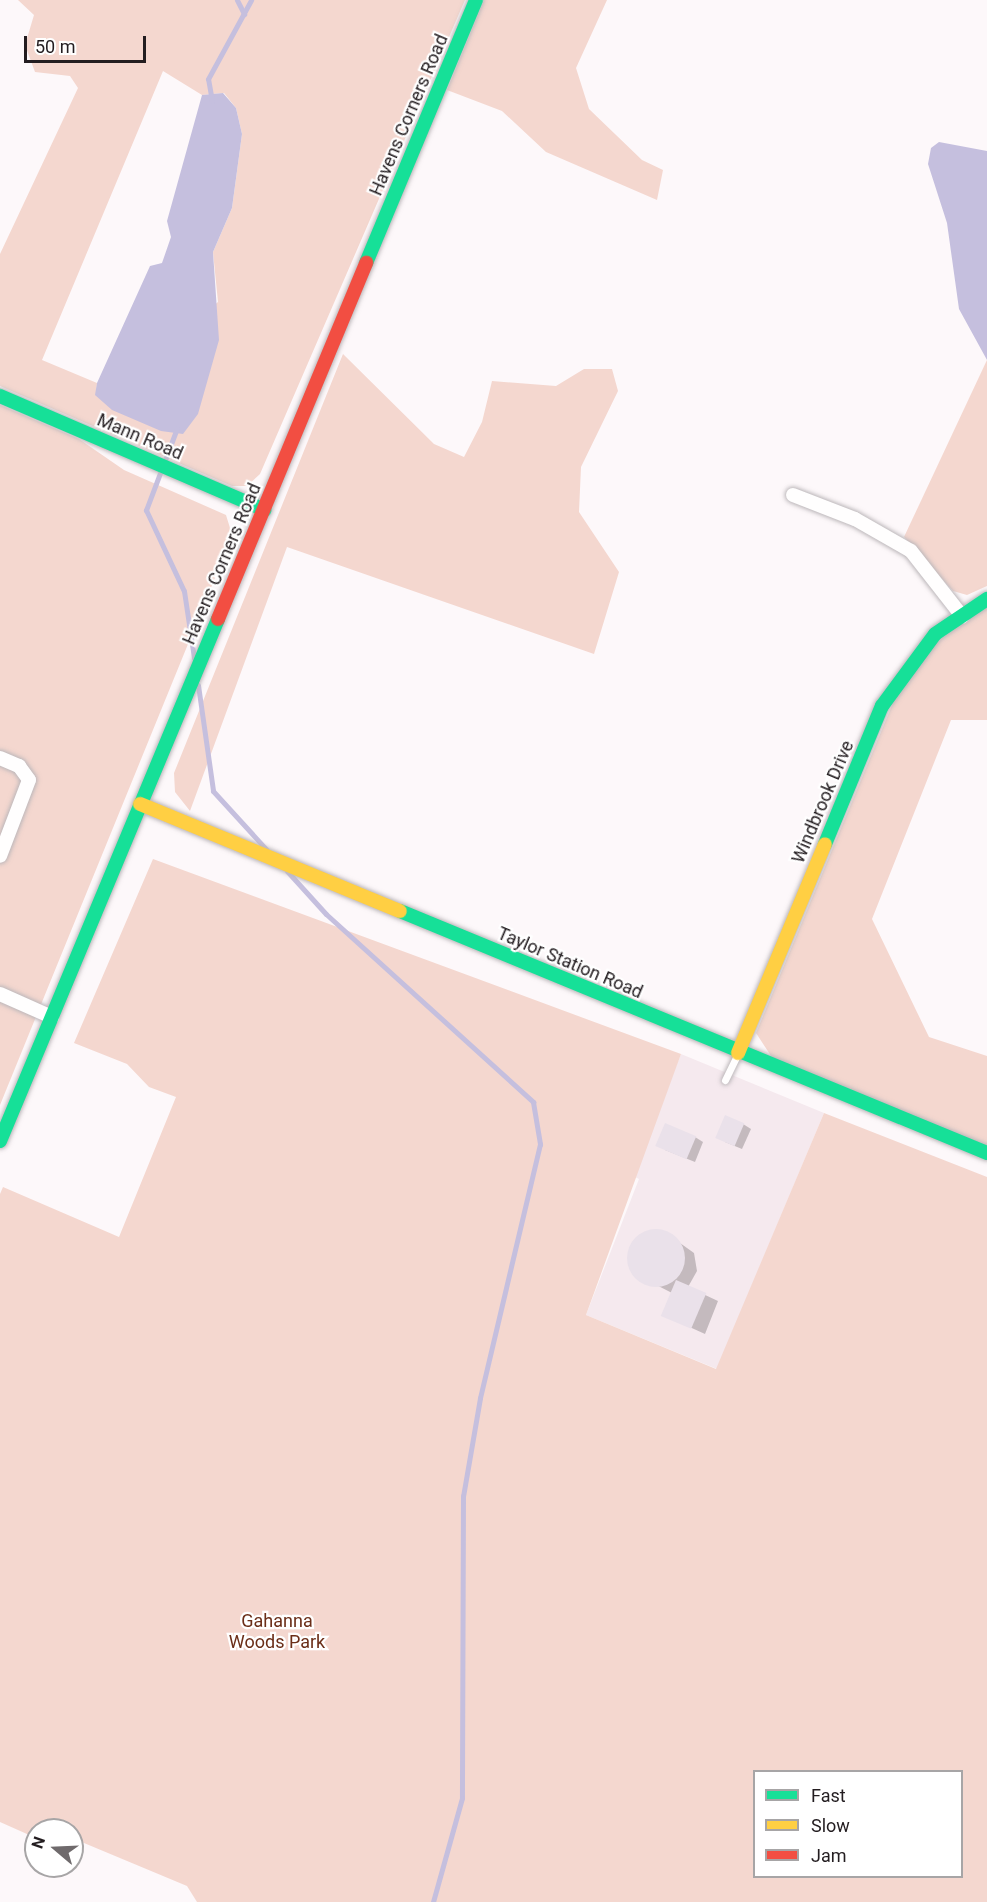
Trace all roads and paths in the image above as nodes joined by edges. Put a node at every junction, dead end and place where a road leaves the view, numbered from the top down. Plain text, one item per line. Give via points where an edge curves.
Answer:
1 (476, 0) edge
2 (0, 396) edge
3 (793, 495) dead end
4 (265, 510) junction
5 (987, 599) edge
6 (962, 616) junction
7 (0, 758) edge
8 (140, 804) junction
9 (0, 856) edge
10 (0, 994) edge
11 (52, 1017) junction
12 (738, 1053) junction
13 (725, 1080) dead end
14 (0, 1141) edge
15 (987, 1153) edge

1 - 4 main road, Havens Corners Road
2 - 4 main road, Mann Road
3 - 6 street via 855,519 910,551
4 - 8 main road, Havens Corners Road
5 - 6 main road, Windbrook Drive
6 - 12 main road, Windbrook Drive via 935,634 882,706
7 - 9 street via 19,766 29,780
8 - 11 main road, Havens Corners Road
8 - 12 main road, Taylor Station Road
10 - 11 street
11 - 14 main road, Havens Corners Road
12 - 13 lane
12 - 15 main road, Taylor Station Road

